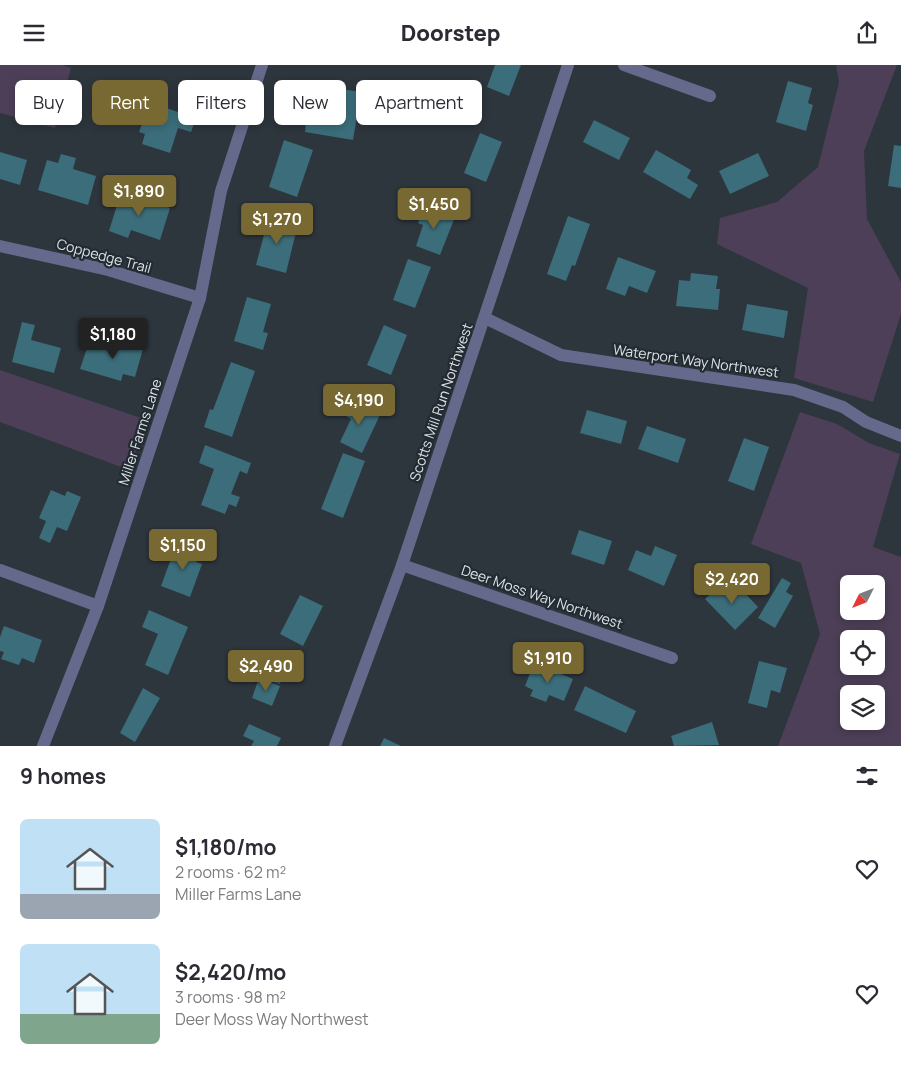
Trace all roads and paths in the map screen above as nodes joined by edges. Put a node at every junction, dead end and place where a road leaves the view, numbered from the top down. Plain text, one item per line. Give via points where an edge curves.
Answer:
1 (262, 65) edge
2 (568, 65) edge
3 (624, 65) edge
4 (710, 96) dead end
5 (0, 246) edge
6 (200, 298) junction
7 (485, 318) junction
8 (901, 436) edge
9 (402, 565) junction
10 (0, 570) edge
11 (98, 606) junction
12 (672, 658) dead end
13 (43, 746) edge
14 (335, 746) edge

1 - 6 street, Miller Farms Lane via 221,191
2 - 7 street, Scotts Mill Run Northwest
3 - 4 street
5 - 6 street, Coppedge Trail via 108,270
6 - 11 street, Miller Farms Lane
7 - 8 street, Waterport Way Northwest via 561,355 794,390 843,407 866,422
7 - 9 street, Scotts Mill Run Northwest
9 - 12 street, Deer Moss Way Northwest
9 - 14 street, Scotts Mill Run Northwest
10 - 11 street
11 - 13 street, Miller Farms Lane

